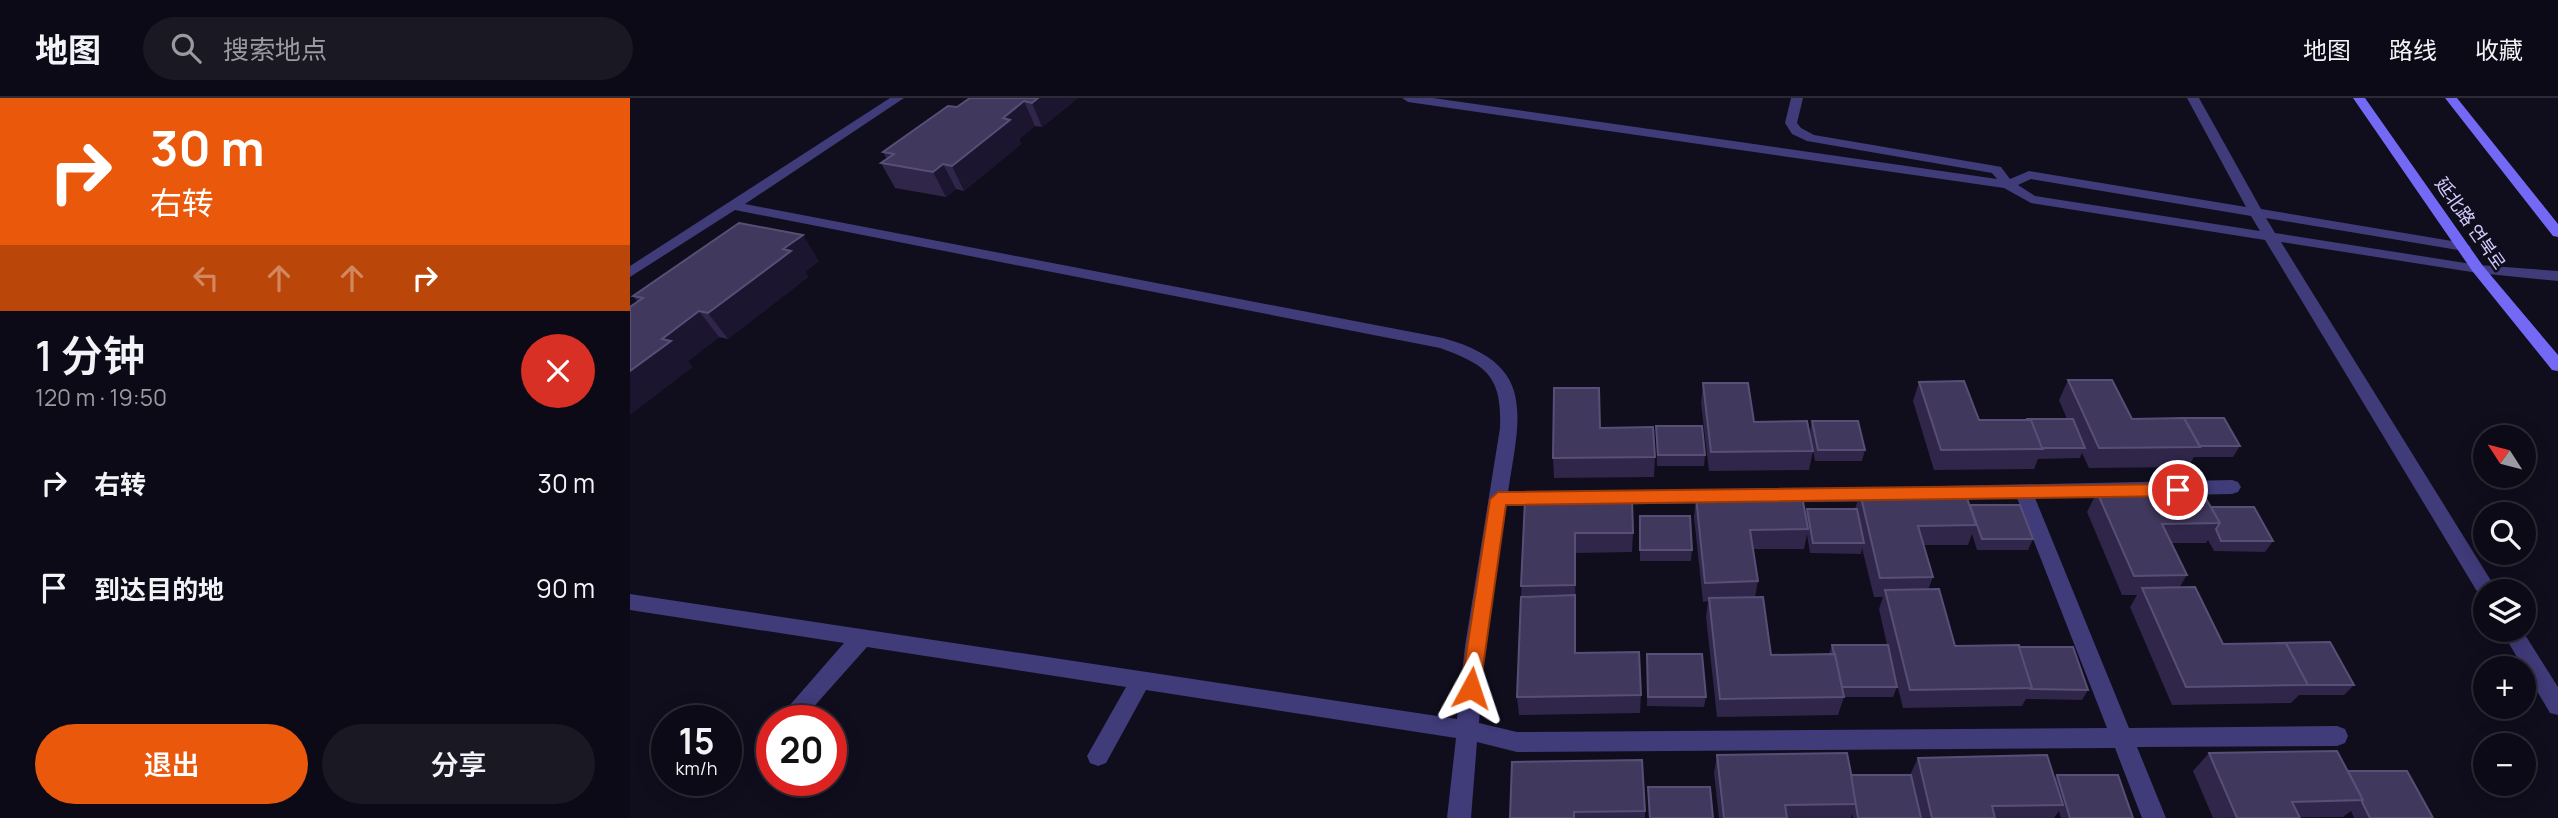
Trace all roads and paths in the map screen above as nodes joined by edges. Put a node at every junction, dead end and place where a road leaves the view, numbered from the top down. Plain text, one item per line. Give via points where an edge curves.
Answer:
1 (898, 98) edge
2 (1408, 98) edge
3 (1797, 98) edge
4 (2193, 98) edge
5 (2359, 98) edge
6 (2451, 98) edge
7 (2008, 185) junction
8 (733, 206) junction
9 (2256, 213) junction
10 (2558, 233) edge
11 (2270, 236) junction
12 (2464, 247) junction
13 (2478, 269) junction
14 (630, 273) edge
15 (2558, 275) edge
16 (2558, 366) edge
17 (2232, 488) dead end
18 (2024, 492) junction
19 (1926, 493) edge
20 (1900, 494) edge
21 (1498, 499) junction
22 (2480, 579) edge
23 (630, 602) edge
24 (862, 638) junction
25 (2518, 642) edge
26 (1141, 680) junction
27 (801, 705) edge
28 (2558, 706) edge
29 (1466, 730) junction
30 (2337, 736) dead end
31 (2124, 740) junction
32 (1098, 756) dead end
33 (1459, 818) edge
34 (2154, 818) edge

1 - 8 lane
2 - 7 lane
3 - 7 lane via 1791,123 1811,138 1996,170
4 - 9 lane
5 - 12 main road, 延北路 연북로
6 - 10 main road
7 - 9 lane via 2029,175
7 - 11 lane via 2031,199
8 - 14 lane
8 - 21 lane via 1460,349 1495,369 1511,399
9 - 11 lane
9 - 12 lane
11 - 13 lane
11 - 22 lane
12 - 13 main road, 延北路 연북로
13 - 15 lane
13 - 16 main road, 延北路 연북로
17 - 18 lane
18 - 19 lane
18 - 31 lane
20 - 21 lane
21 - 29 lane
23 - 24 lane
24 - 26 lane
24 - 27 lane
25 - 28 lane
26 - 29 lane
26 - 32 lane
29 - 31 lane via 1517,742
29 - 33 lane
30 - 31 lane
31 - 34 lane

